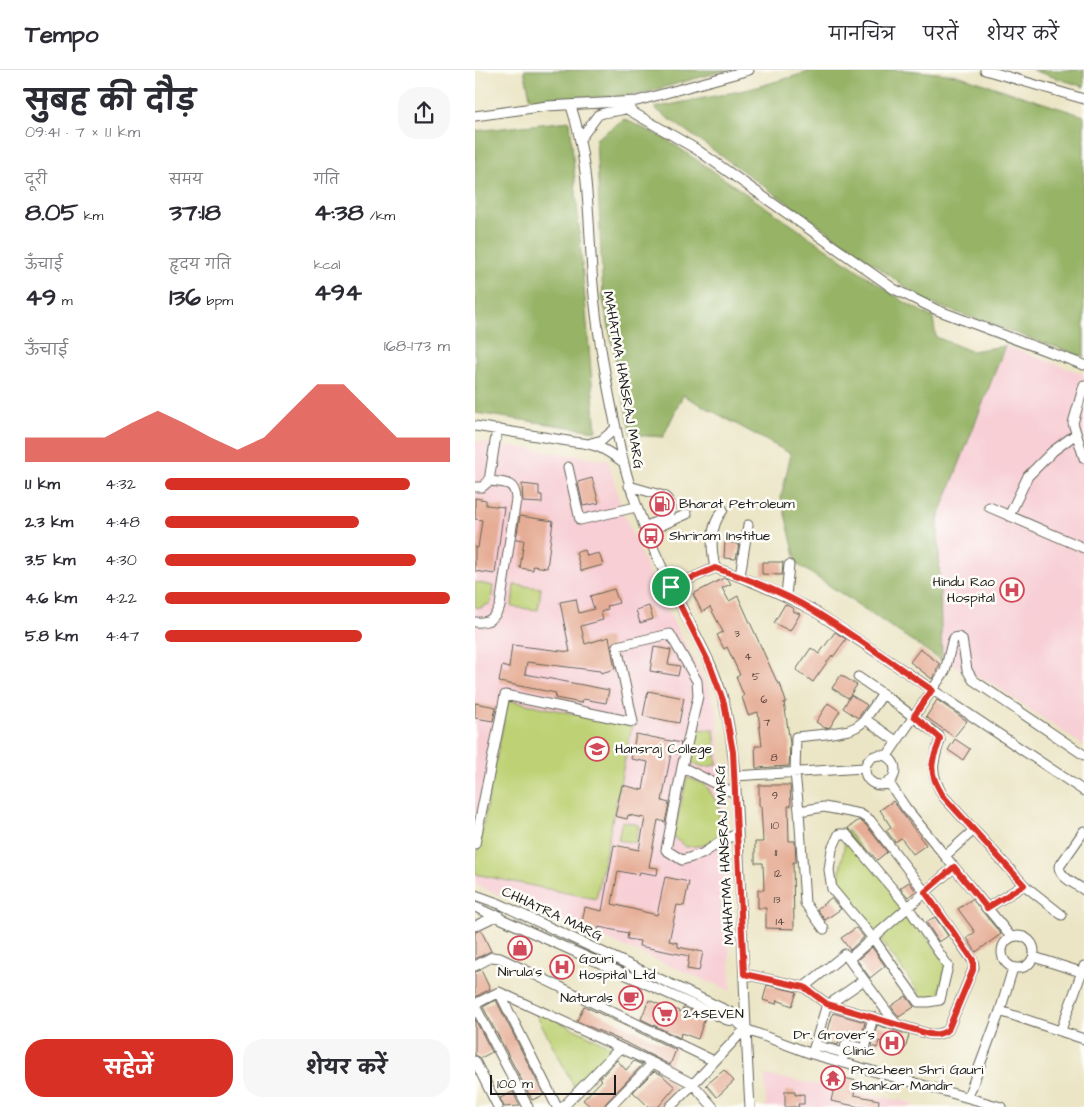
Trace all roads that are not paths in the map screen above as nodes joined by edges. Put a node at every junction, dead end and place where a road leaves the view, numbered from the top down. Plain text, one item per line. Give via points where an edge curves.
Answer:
1 (749, 70) edge
2 (985, 70) edge
3 (1084, 99) edge
4 (637, 102) junction
5 (571, 106) junction
6 (627, 109) junction
7 (475, 116) edge
8 (580, 139) junction
9 (1084, 365) edge
10 (1084, 385) edge
11 (1080, 410) edge
12 (475, 426) edge
13 (616, 428) junction
14 (497, 430) junction
15 (1076, 434) junction
16 (591, 443) junction
17 (1084, 458) edge
18 (623, 462) junction
19 (568, 467) dead end
20 (489, 481) junction
21 (629, 486) junction
22 (475, 487) edge
23 (636, 507) junction
24 (989, 507) dead end
25 (723, 510) dead end
26 (687, 514) dead end
27 (1009, 516) junction
28 (748, 525) dead end
29 (645, 530) junction
30 (1084, 548) edge
31 (789, 565) dead end
32 (715, 568) junction
33 (740, 576) junction
34 (671, 587) junction
35 (786, 596) junction
36 (475, 622) edge
37 (858, 677) dead end
38 (932, 690) junction
39 (883, 694) junction
40 (914, 716) junction
41 (865, 719) junction
42 (896, 741) junction
43 (1084, 755) edge
44 (887, 756) junction
45 (682, 767) junction
46 (864, 768) junction
47 (795, 773) junction
48 (735, 776) junction
49 (889, 783) junction
50 (1084, 791) edge
51 (736, 794) junction
52 (799, 811) junction
53 (974, 830) junction
54 (1084, 831) edge
55 (738, 834) junction
56 (475, 844) edge
57 (945, 856) junction
58 (954, 867) junction
59 (1024, 885) junction
60 (1084, 890) edge
61 (925, 892) junction
62 (475, 895) edge
63 (504, 906) junction
64 (475, 907) edge
65 (908, 908) junction
66 (987, 908) junction
67 (485, 911) junction
68 (1062, 915) dead end
69 (475, 916) edge
70 (496, 916) junction
71 (475, 926) edge
72 (825, 929) dead end
73 (1011, 937) junction
74 (873, 938) junction
75 (1034, 957) junction
76 (849, 959) junction
77 (475, 966) edge
78 (1013, 968) junction
79 (1083, 971) edge
80 (744, 974) junction
81 (864, 980) junction
82 (804, 987) junction
83 (499, 992) junction
84 (475, 1005) edge
85 (828, 1005) junction
86 (1000, 1011) junction
87 (873, 1018) junction
88 (736, 1021) junction
89 (896, 1024) junction
90 (745, 1028) junction
91 (1061, 1030) junction
92 (1084, 1038) edge
93 (620, 1048) junction
94 (813, 1049) junction
95 (844, 1052) junction
96 (714, 1060) junction
97 (475, 1061) edge
98 (842, 1062) junction
99 (653, 1063) junction
100 (693, 1084) junction
101 (968, 1097) junction
102 (498, 1107) edge
103 (528, 1107) edge
104 (557, 1107) edge
105 (563, 1107) edge
106 (610, 1107) edge
107 (669, 1107) edge
108 (713, 1107) edge
109 (751, 1107) edge
110 (1001, 1107) edge

1 - 4 street
2 - 3 street
4 - 5 street
4 - 6 street
5 - 7 street
5 - 8 street, MAHATMA HANSRAJ MARG
6 - 8 street via 597,115
6 - 9 street via 696,149 902,293 937,310
8 - 13 street, MAHATMA HANSRAJ MARG via 588,198 593,286
10 - 11 street
11 - 15 street via 1073,423
12 - 14 street
13 - 16 street via 602,440
13 - 18 street, MAHATMA HANSRAJ MARG
14 - 16 street
14 - 20 street
15 - 17 street
15 - 27 street via 1028,476
16 - 18 street
18 - 21 street, MAHATMA HANSRAJ MARG
19 - 23 street via 580,520
20 - 22 street via 482,487
20 - 36 street via 513,486 516,499 500,606 489,621
21 - 23 street, MAHATMA HANSRAJ MARG
21 - 29 street via 669,500 670,513
23 - 29 street, MAHATMA HANSRAJ MARG
24 - 27 street
25 - 32 street via 713,530
26 - 29 street
27 - 30 street
28 - 33 street
29 - 34 street, MAHATMA HANSRAJ MARG
31 - 35 street
32 - 33 street
32 - 34 street
33 - 35 street
34 - 48 street, MAHATMA HANSRAJ MARG via 710,665 724,703
35 - 38 street via 813,610
37 - 39 street
38 - 40 street
38 - 43 street via 945,670 954,638 961,638 967,670 973,680
38 - 50 street
39 - 40 street
39 - 41 street
40 - 42 street
40 - 53 street via 940,738 933,776 943,796
41 - 42 street
41 - 47 street via 849,730 797,737
42 - 44 street
44 - 46 street via 881,754 869,758
44 - 49 street via 895,771
45 - 51 street
45 - 55 street via 666,850 681,860 702,854
45 - 56 street via 698,696 697,681 670,634 617,646 633,722 505,694
46 - 47 street
46 - 49 street via 873,783
47 - 48 street
47 - 52 street
48 - 51 street, MAHATMA HANSRAJ MARG
49 - 57 street
51 - 55 street, MAHATMA HANSRAJ MARG
52 - 61 street via 824,807 865,816
52 - 72 street via 805,903
53 - 57 street
53 - 59 street
54 - 60 street via 1059,867 1062,875
55 - 80 street, MAHATMA HANSRAJ MARG
57 - 58 street
58 - 61 street
58 - 66 street
59 - 66 street
59 - 68 street
61 - 65 street
61 - 89 street via 973,960 973,970 948,1030 937,1035
62 - 63 street, CHHATRA MARG
63 - 67 street
63 - 70 street
63 - 88 street, CHHATRA MARG via 730,1012
64 - 67 street, CHHATRA MARG
65 - 74 street
65 - 74 street via 948,966 939,1000 919,1002
65 - 74 street via 846,834 839,834 832,849 829,870 832,889
66 - 73 street
67 - 69 street
67 - 70 street, CHHATRA MARG
70 - 71 street
70 - 88 street, CHHATRA MARG via 727,1020
73 - 75 street via 1029,939 1035,951
73 - 78 street via 1002,954
74 - 76 street
75 - 78 street via 1026,967
75 - 79 street
76 - 81 street
76 - 82 street via 845,954
77 - 96 street via 492,957 500,958
78 - 86 street
79 - 91 street
80 - 82 street
80 - 90 street, MAHATMA HANSRAJ MARG
81 - 85 street
81 - 89 street
82 - 85 street
83 - 84 street
83 - 93 street
83 - 104 street
84 - 103 street
85 - 87 street
85 - 94 street
86 - 91 street
86 - 101 street
87 - 89 street
87 - 95 street via 865,1049 846,1044
88 - 90 street
90 - 94 street
90 - 96 street
90 - 109 street, MAHATMA HANSRAJ MARG
91 - 92 street
93 - 99 street
93 - 105 street
94 - 95 street
94 - 98 street
95 - 98 street
96 - 100 street
97 - 102 street
98 - 101 street
99 - 100 street
99 - 106 street
100 - 107 street
100 - 108 street
101 - 110 street

